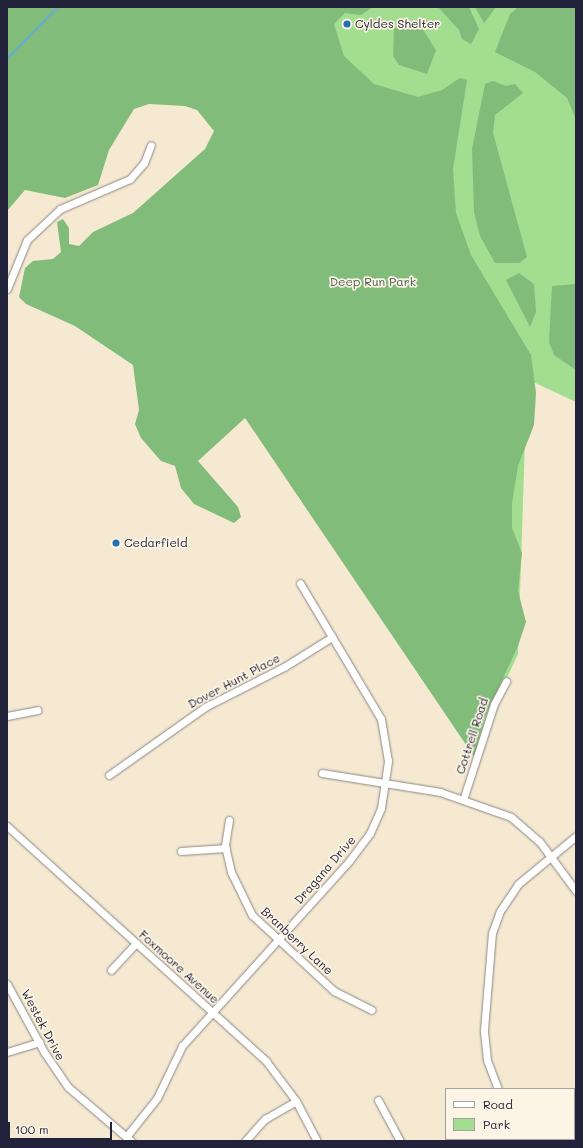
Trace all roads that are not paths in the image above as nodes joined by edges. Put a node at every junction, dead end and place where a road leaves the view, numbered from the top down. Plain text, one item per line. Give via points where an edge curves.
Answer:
1 (151, 145) dead end
2 (7, 289) edge
3 (300, 583) dead end
4 (332, 637) junction
5 (506, 681) dead end
6 (37, 710) dead end
7 (7, 716) edge
8 (322, 774) dead end
9 (109, 775) dead end
10 (386, 783) junction
11 (463, 800) junction
12 (229, 820) dead end
13 (7, 826) edge
14 (576, 836) edge
15 (226, 848) junction
16 (181, 851) dead end
17 (550, 857) junction
18 (576, 891) edge
19 (277, 940) junction
20 (136, 943) junction
21 (111, 970) dead end
22 (7, 984) edge
23 (372, 1010) dead end
24 (212, 1012) junction
25 (39, 1042) junction
26 (7, 1052) edge
27 (498, 1088) edge
28 (378, 1100) dead end
29 (296, 1101) junction
30 (128, 1139) edge
31 (245, 1141) edge
32 (317, 1141) edge
33 (400, 1141) edge

1 - 2 street via 144,163 130,179 66,206 27,240
3 - 4 street, Dragana Drive
4 - 9 street, Dover Hunt Place via 284,667 205,707
4 - 10 street, Dragana Drive via 367,690 381,719 387,747
5 - 11 street, Cottrell Road via 494,704
6 - 7 street
8 - 10 street
10 - 11 street
10 - 19 street, Dragana Drive via 377,817 362,845
11 - 17 street via 517,821
12 - 15 street, Branberry Lane
13 - 20 street, Foxmoore Avenue
14 - 17 street
15 - 16 street
15 - 19 street, Branberry Lane via 241,898
17 - 18 street
17 - 27 street via 518,884 500,911 490,939 484,1030 487,1060
19 - 23 street, Branberry Lane via 334,991
19 - 24 street, Dragana Drive
20 - 21 street
20 - 24 street, Foxmoore Avenue
22 - 25 street, Westek Drive
24 - 29 street, Foxmoore Avenue via 266,1061
24 - 30 street, Dragana Drive via 176,1054 162,1090
25 - 26 street
25 - 30 street, Westek Drive via 68,1087
28 - 33 street
29 - 31 street via 265,1119
29 - 32 street, Foxmoore Avenue

